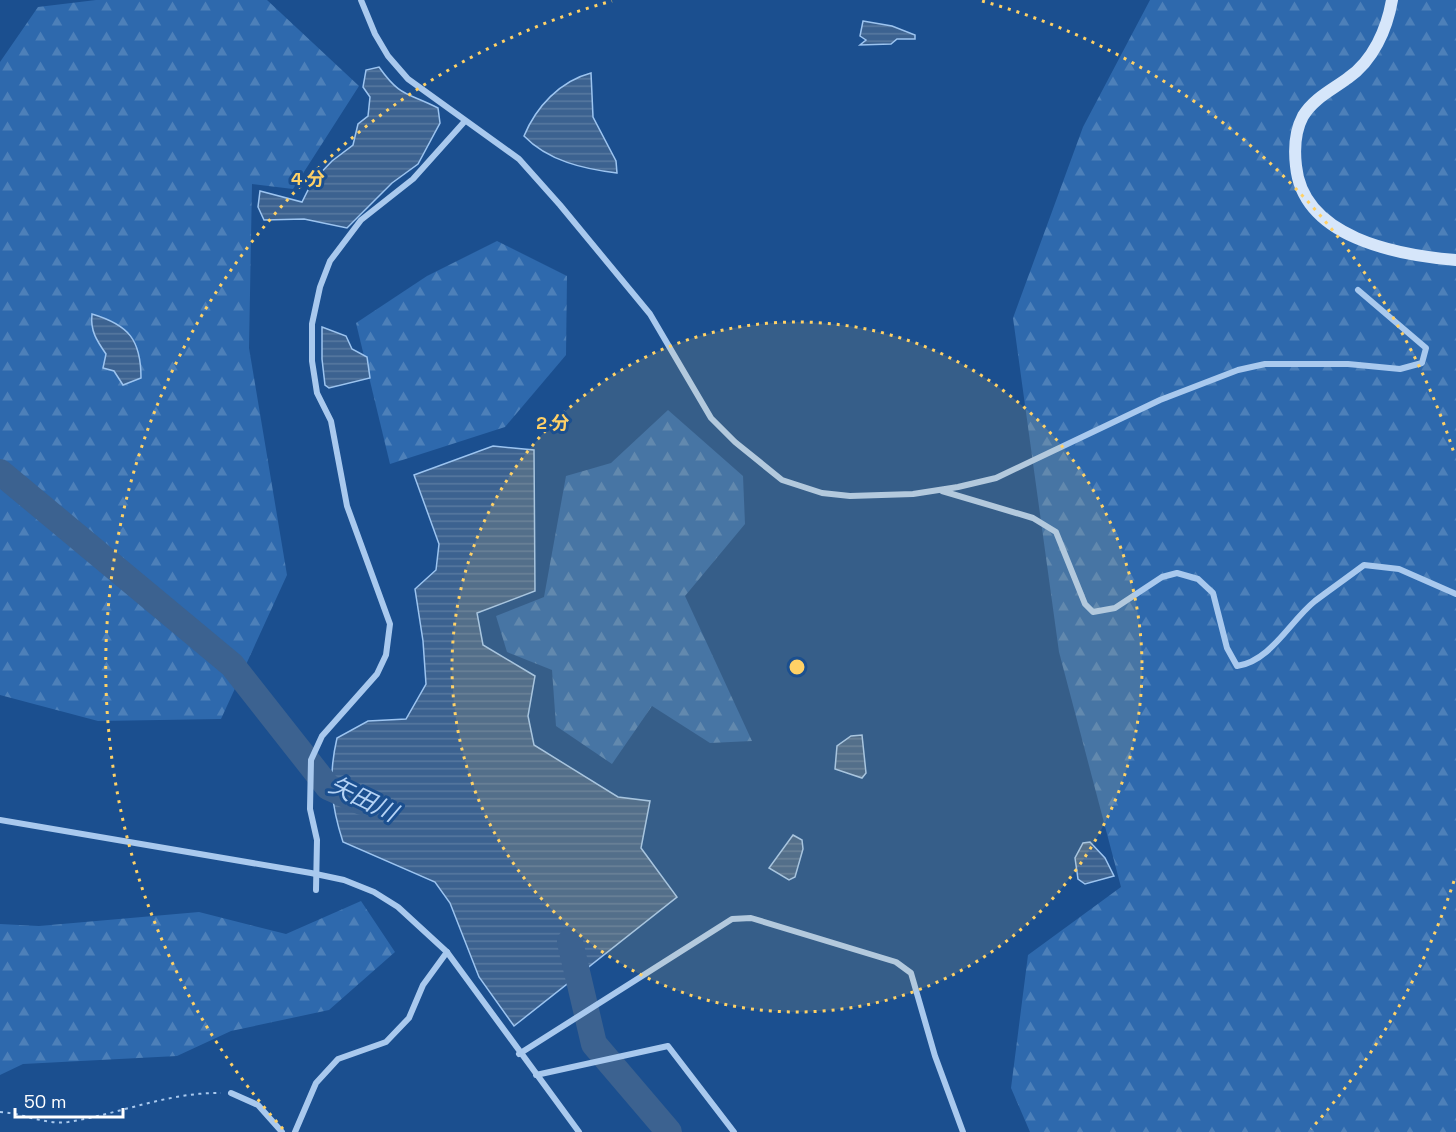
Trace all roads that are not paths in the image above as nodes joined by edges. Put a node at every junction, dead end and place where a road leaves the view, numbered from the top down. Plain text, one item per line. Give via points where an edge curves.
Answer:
1 (362, 0) edge
2 (1392, 0) edge
3 (465, 121) junction
4 (1456, 260) edge
5 (1358, 290) dead end
6 (939, 490) junction
7 (1456, 594) edge
8 (0, 820) edge
9 (316, 874) junction
10 (316, 890) dead end
11 (447, 952) junction
12 (519, 1054) junction
13 (536, 1075) junction
14 (231, 1093) road end
15 (282, 1132) edge
16 (295, 1132) edge
17 (579, 1132) edge
18 (734, 1132) edge
19 (963, 1132) edge

1 - 3 street via 375,34 395,64 408,79
2 - 4 street via 1384,31 1365,64 1316,100 1303,117 1296,143 1297,173 1303,194 1318,216 1338,229 1360,240
3 - 6 street via 519,159 560,205 650,314 711,418 782,480 822,493 850,496
3 - 9 street via 413,179 361,220 337,253 320,287 312,324 317,393 331,421 347,506 390,624 386,655 377,674 322,736 311,760 310,809 316,840
5 - 6 street via 1426,348 1422,363 1400,369 1348,364 1265,364 1238,370 1160,400 996,478
6 - 7 street via 1033,518 1056,532 1085,604 1093,612 1115,608 1162,577 1177,573 1198,579 1213,593 1227,648 1238,666 1250,664 1263,655 1314,602 1364,565 1399,569
8 - 9 street
9 - 10 street
9 - 11 street via 374,892 398,907
11 - 12 street
11 - 16 street via 423,985 410,1018 386,1042 338,1059 316,1083
12 - 13 street
12 - 19 street via 732,919 751,918 896,962 911,973
13 - 17 street
13 - 18 street via 668,1046
14 - 15 street via 258,1105

